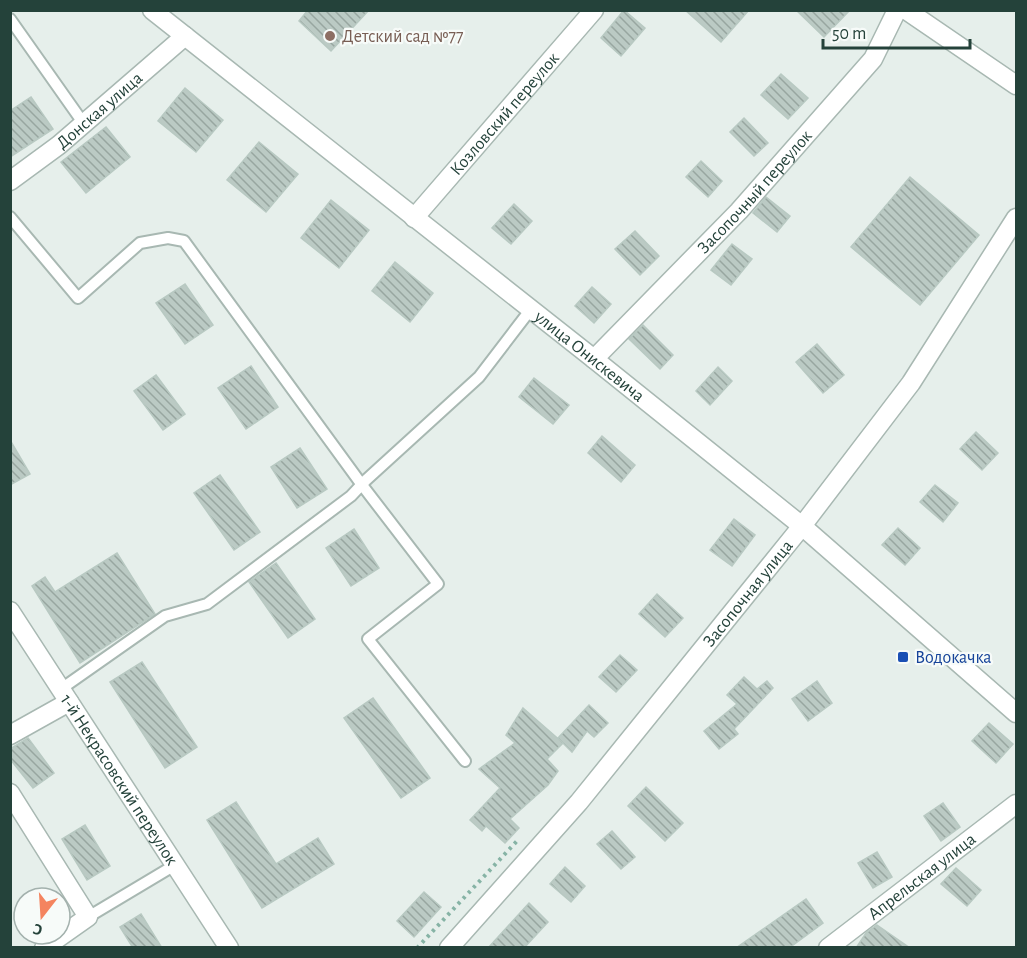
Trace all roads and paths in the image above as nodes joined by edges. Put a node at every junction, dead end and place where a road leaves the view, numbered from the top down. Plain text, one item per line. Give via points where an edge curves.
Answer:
1 (152, 10) edge
2 (594, 10) edge
3 (897, 10) edge
4 (906, 10) edge
5 (10, 19) edge
6 (185, 36) junction
7 (1017, 85) edge
8 (84, 124) junction
9 (10, 181) edge
10 (10, 217) edge
11 (414, 218) junction
12 (1017, 218) edge
13 (531, 309) junction
14 (594, 359) junction
15 (362, 484) junction
16 (802, 526) junction
17 (10, 611) edge
18 (65, 695) junction
19 (1017, 713) edge
20 (10, 735) edge
21 (465, 760) dead end
22 (10, 793) edge
23 (1017, 804) edge
24 (518, 839) dead end
25 (175, 865) junction
26 (88, 917) junction
27 (44, 948) edge
28 (229, 948) edge
29 (417, 948) edge
30 (449, 948) edge
31 (828, 948) edge

1 - 6 street, улица Онискевича
2 - 11 street, Козловский переулок
3 - 14 street, Засопочный переулок via 873,59 739,211
4 - 7 street
5 - 8 lane
6 - 8 street, Донская улица
6 - 11 street, улица Онискевича
8 - 9 street, Донская улица
10 - 15 lane via 78,297 140,243 168,238 184,241
11 - 13 street, улица Онискевича
12 - 16 street, Засопочная улица via 911,383
13 - 14 street, улица Онискевича
13 - 15 lane via 479,377
14 - 16 street, улица Онискевича
15 - 18 lane via 207,604 165,616
15 - 21 lane via 438,584 368,639
16 - 19 street, улица Онискевича
16 - 30 street, Засопочная улица via 579,802
17 - 18 street, 1-й Некрасовский переулок
18 - 20 street
18 - 25 street, 1-й Некрасовский переулок
22 - 26 street
23 - 31 street, Апрельская улица
24 - 29 path
25 - 26 lane
25 - 28 street, 1-й Некрасовский переулок
26 - 27 street

